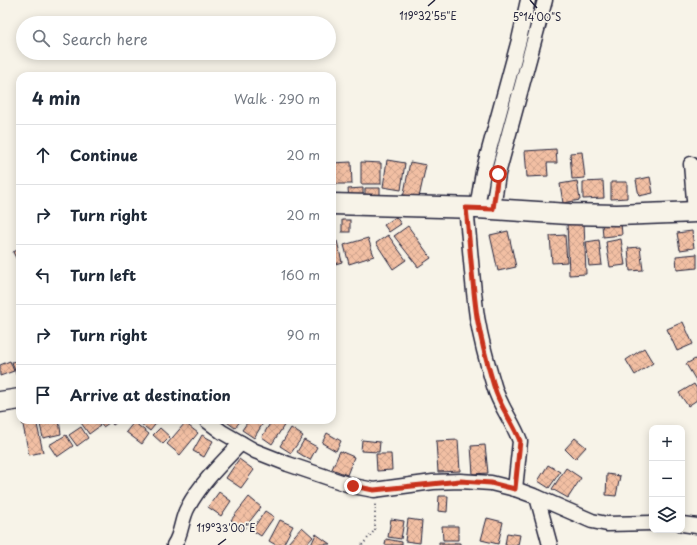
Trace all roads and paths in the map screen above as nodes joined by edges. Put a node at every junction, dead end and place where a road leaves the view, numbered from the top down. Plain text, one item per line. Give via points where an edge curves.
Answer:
1 (528, 0) edge
2 (545, 0) edge
3 (497, 118) junction
4 (512, 122) junction
5 (691, 164) dead end
6 (483, 172) junction
7 (498, 174) junction
8 (336, 204) edge
9 (478, 208) junction
10 (696, 212) edge
11 (16, 400) edge
12 (0, 402) edge
13 (211, 424) edge
14 (241, 443) junction
15 (515, 489) junction
16 (374, 490) junction
17 (537, 497) junction
18 (649, 523) edge
19 (685, 524) edge
20 (697, 526) edge
21 (174, 545) edge
22 (362, 545) edge
23 (550, 545) edge

1 - 3 street
2 - 4 street
3 - 4 street
3 - 6 street
4 - 7 street
5 - 10 street
6 - 7 street
6 - 9 street
7 - 9 street
8 - 9 main road
9 - 10 main road via 617,215
9 - 15 street via 477,317 494,387 520,441
11 - 12 main road
13 - 14 street
14 - 16 street via 295,467
14 - 21 street via 198,491 187,508
15 - 16 street via 491,483 460,481
15 - 17 street
16 - 22 path via 375,530
17 - 18 street via 592,521 607,524
17 - 23 street
19 - 20 street

